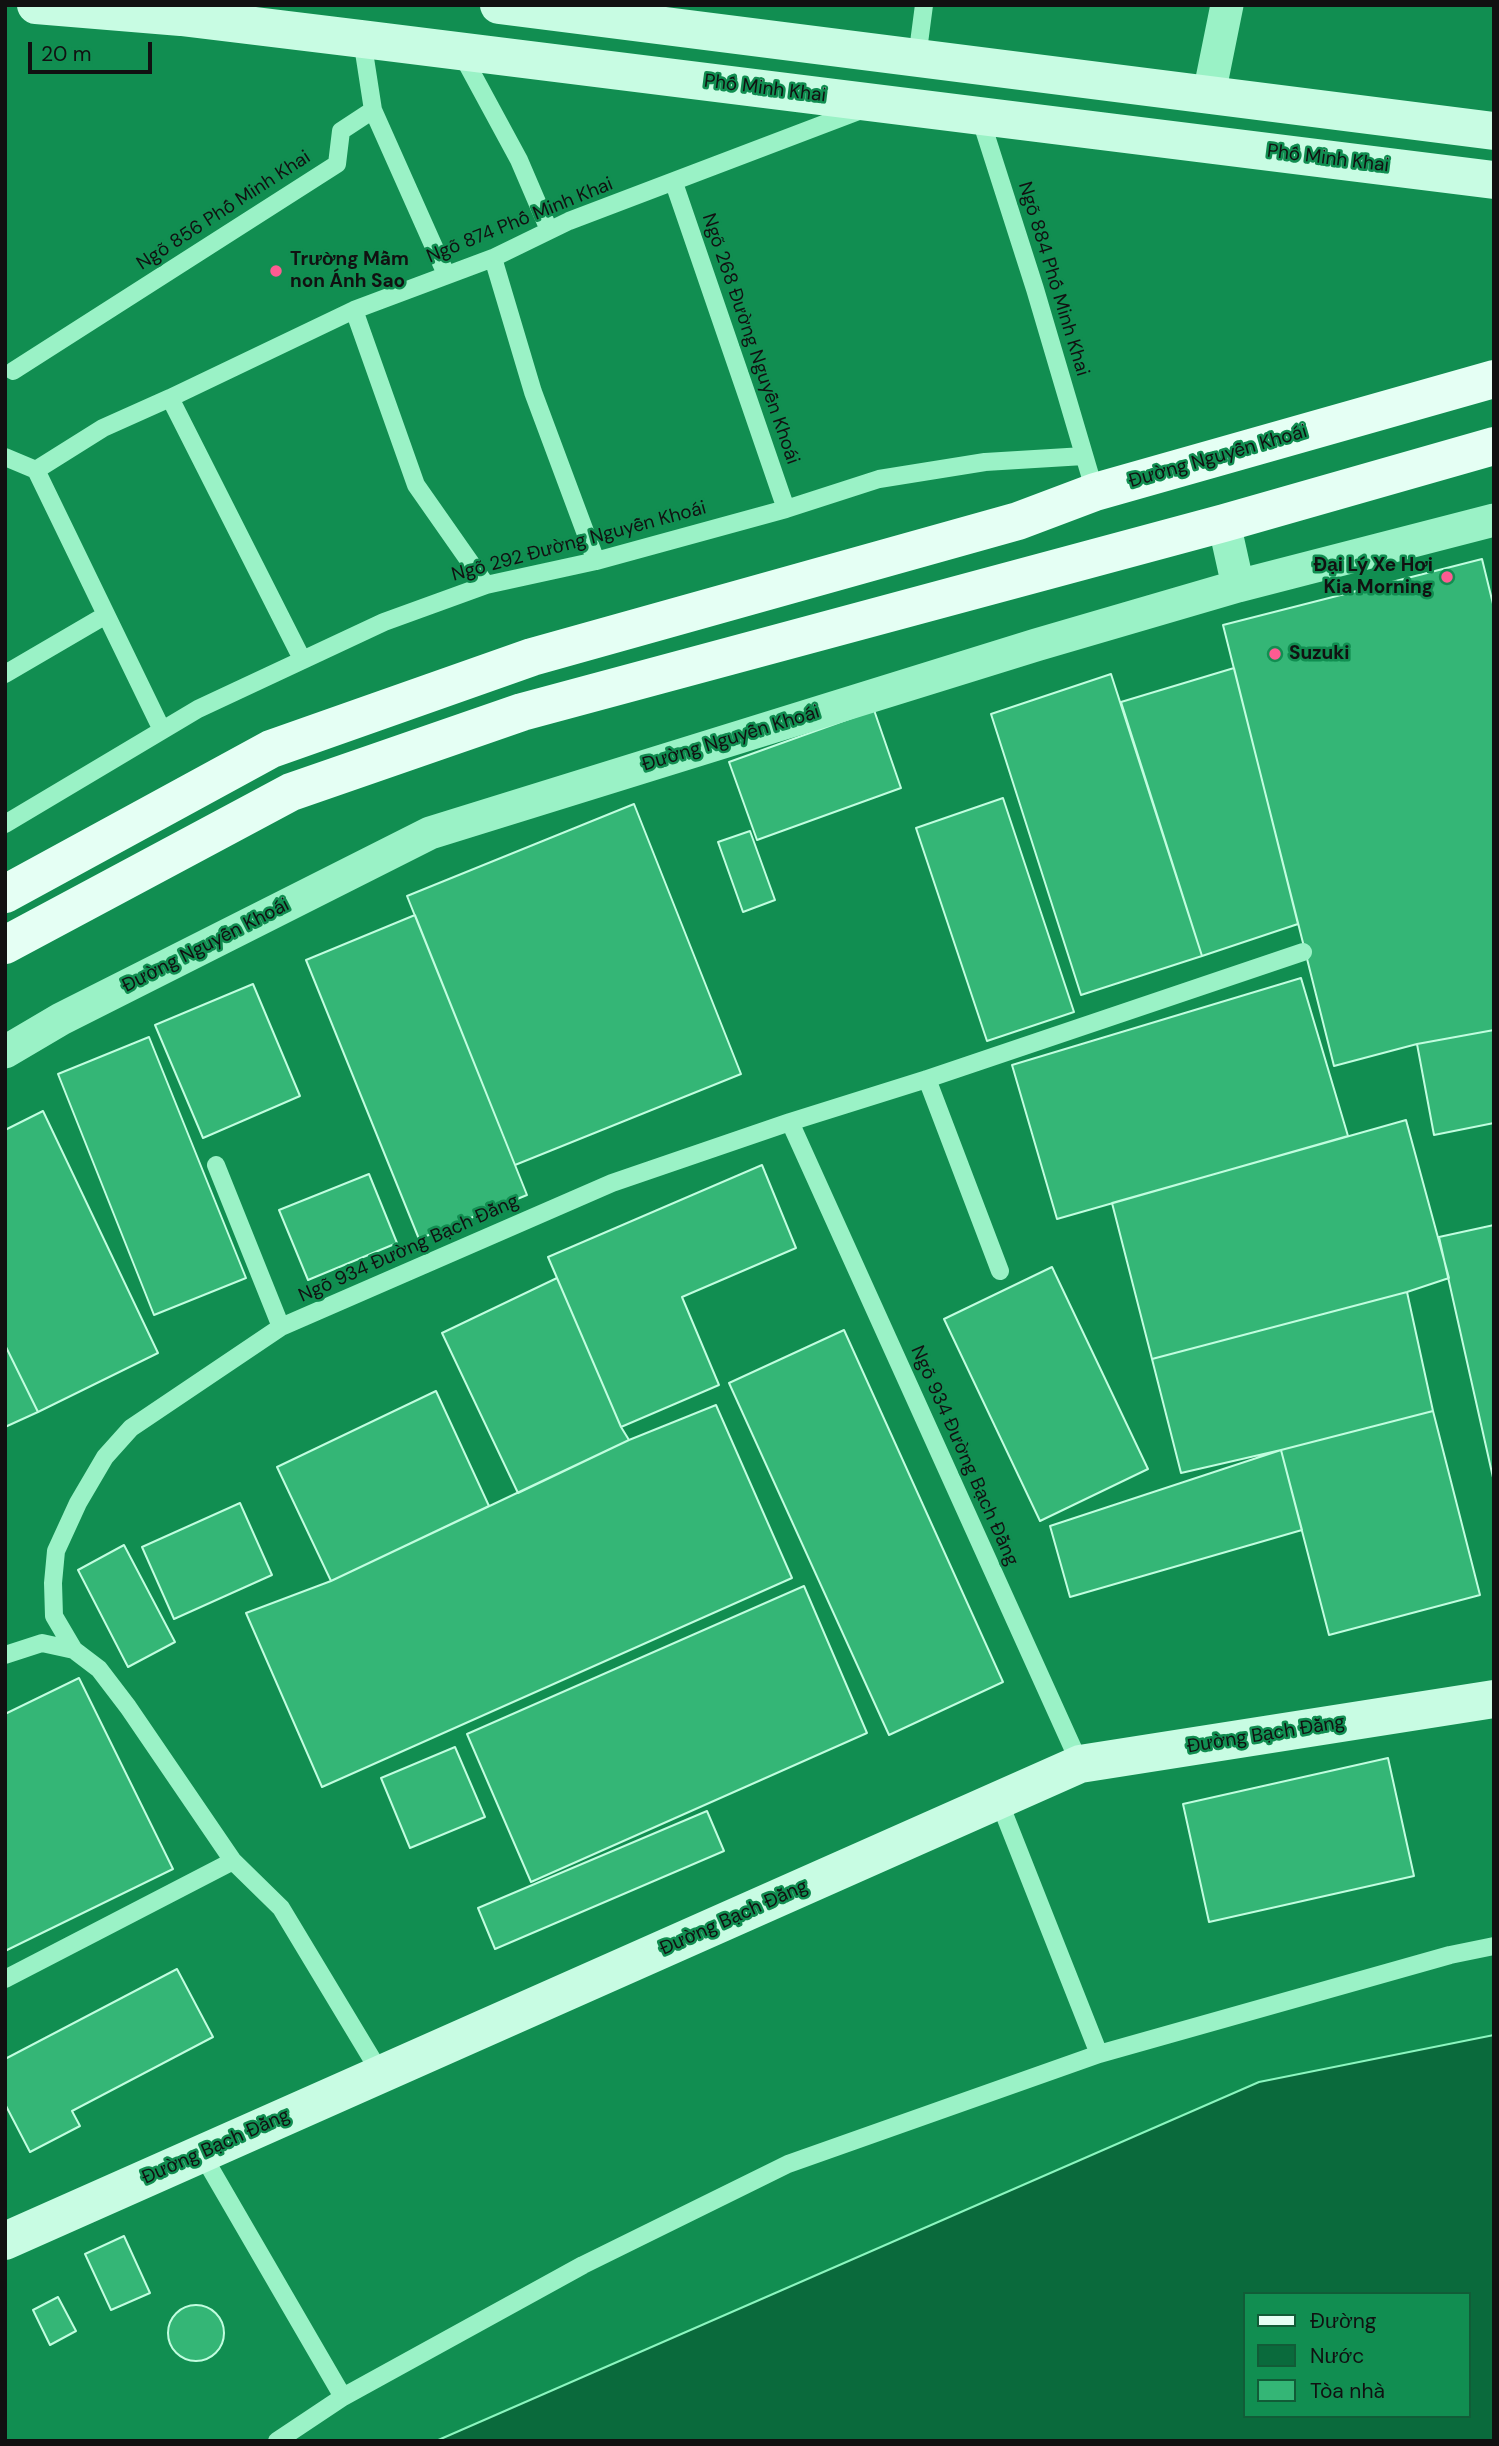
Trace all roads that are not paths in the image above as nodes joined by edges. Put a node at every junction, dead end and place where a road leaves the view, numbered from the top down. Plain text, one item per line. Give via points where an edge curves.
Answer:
1 (499, 5) edge
2 (924, 5) edge
3 (1227, 5) edge
4 (47, 6) edge
5 (558, 9) edge
6 (362, 38) junction
7 (463, 51) junction
8 (917, 58) junction
9 (1209, 94) junction
10 (877, 103) junction
11 (373, 110) junction
12 (979, 114) junction
13 (1494, 131) edge
14 (1494, 180) edge
15 (674, 183) junction
16 (549, 230) junction
17 (492, 258) junction
18 (446, 274) junction
19 (354, 310) junction
20 (13, 371) dead end
21 (1494, 379) edge
22 (170, 398) junction
23 (1494, 446) edge
24 (1084, 456) junction
25 (5, 457) edge
26 (36, 470) junction
27 (1095, 492) junction
28 (786, 509) junction
29 (1494, 520) edge
30 (1224, 523) junction
31 (596, 561) junction
32 (486, 585) junction
33 (1238, 586) junction
34 (106, 615) junction
35 (302, 659) junction
36 (5, 674) edge
37 (162, 730) junction
38 (5, 824) edge
39 (5, 894) edge
40 (5, 946) edge
41 (1303, 952) dead end
42 (5, 1052) edge
43 (927, 1079) junction
44 (790, 1122) junction
45 (216, 1164) dead end
46 (1000, 1271) dead end
47 (281, 1327) junction
48 (74, 1650) junction
49 (5, 1655) edge
50 (1494, 1699) edge
51 (1080, 1764) junction
52 (999, 1801) junction
53 (233, 1861) junction
54 (1494, 1946) edge
55 (5, 1979) edge
56 (1099, 2054) junction
57 (381, 2074) junction
58 (202, 2154) junction
59 (5, 2241) edge
60 (344, 2397) junction
61 (277, 2441) edge

1 - 5 main road
2 - 8 lane
3 - 9 street
4 - 6 main road, Phố Minh Khai
5 - 8 main road
6 - 7 main road, Phố Minh Khai
6 - 11 lane
7 - 10 main road, Phố Minh Khai
7 - 16 lane
8 - 9 main road
9 - 13 main road
10 - 12 main road, Phố Minh Khai
10 - 15 lane, Ngõ 874 Phố Minh Khai
11 - 18 lane
11 - 20 lane, Ngõ 856 Phố Minh Khai via 341,131 337,164
12 - 14 main road, Phố Minh Khai
12 - 24 lane, Ngõ 884 Phố Minh Khai
15 - 16 lane, Ngõ 874 Phố Minh Khai
15 - 28 lane, Ngõ 268 Đường Nguyễn Khoái
16 - 17 lane, Ngõ 874 Phố Minh Khai
17 - 18 lane, Ngõ 874 Phố Minh Khai
17 - 31 lane via 533,392
18 - 19 lane, Ngõ 874 Phố Minh Khai
19 - 22 lane, Ngõ 874 Phố Minh Khai
19 - 32 lane via 416,485
21 - 27 main road, Đường Nguyễn Khoái
22 - 26 lane, Ngõ 874 Phố Minh Khai via 103,428
22 - 35 lane
23 - 30 main road
24 - 27 lane, Ngõ 884 Phố Minh Khai
24 - 28 lane, Ngõ 292 Đường Nguyễn Khoái via 985,462 879,479
25 - 26 lane
26 - 34 lane
27 - 39 main road, Đường Nguyễn Khoái via 1018,521 532,657 271,749
28 - 31 lane, Ngõ 292 Đường Nguyễn Khoái
29 - 33 street, Đường Nguyễn Khoái
30 - 33 street
30 - 40 main road via 522,712 291,792
31 - 32 lane, Ngõ 292 Đường Nguyễn Khoái
32 - 35 lane, Ngõ 292 Đường Nguyễn Khoái via 384,622
33 - 42 street, Đường Nguyễn Khoái via 430,833 61,1019
34 - 36 lane
34 - 37 lane
35 - 37 lane, Ngõ 292 Đường Nguyễn Khoái
37 - 38 lane, Ngõ 292 Đường Nguyễn Khoái
41 - 43 lane
43 - 44 lane
43 - 46 lane
44 - 47 lane, Ngõ 934 Đường Bạch Đằng via 612,1184
44 - 51 lane, Ngõ 934 Đường Bạch Đằng
45 - 47 lane
47 - 48 lane, Ngõ 934 Đường Bạch Đằng via 131,1428 105,1457 56,1550 54,1616
48 - 49 lane via 42,1643
48 - 53 lane, Ngõ 934 Đường Bạch Đằng via 99,1669 121,1698
50 - 51 main road, Đường Bạch Đằng
51 - 52 main road, Đường Bạch Đằng
52 - 56 lane
52 - 57 main road, Đường Bạch Đằng
53 - 55 lane
53 - 57 lane, Ngõ 934 Đường Bạch Đằng via 281,1908
54 - 56 lane
56 - 60 lane via 789,2164 583,2265
57 - 58 main road, Đường Bạch Đằng
58 - 59 main road, Đường Bạch Đằng
58 - 60 lane
60 - 61 lane

